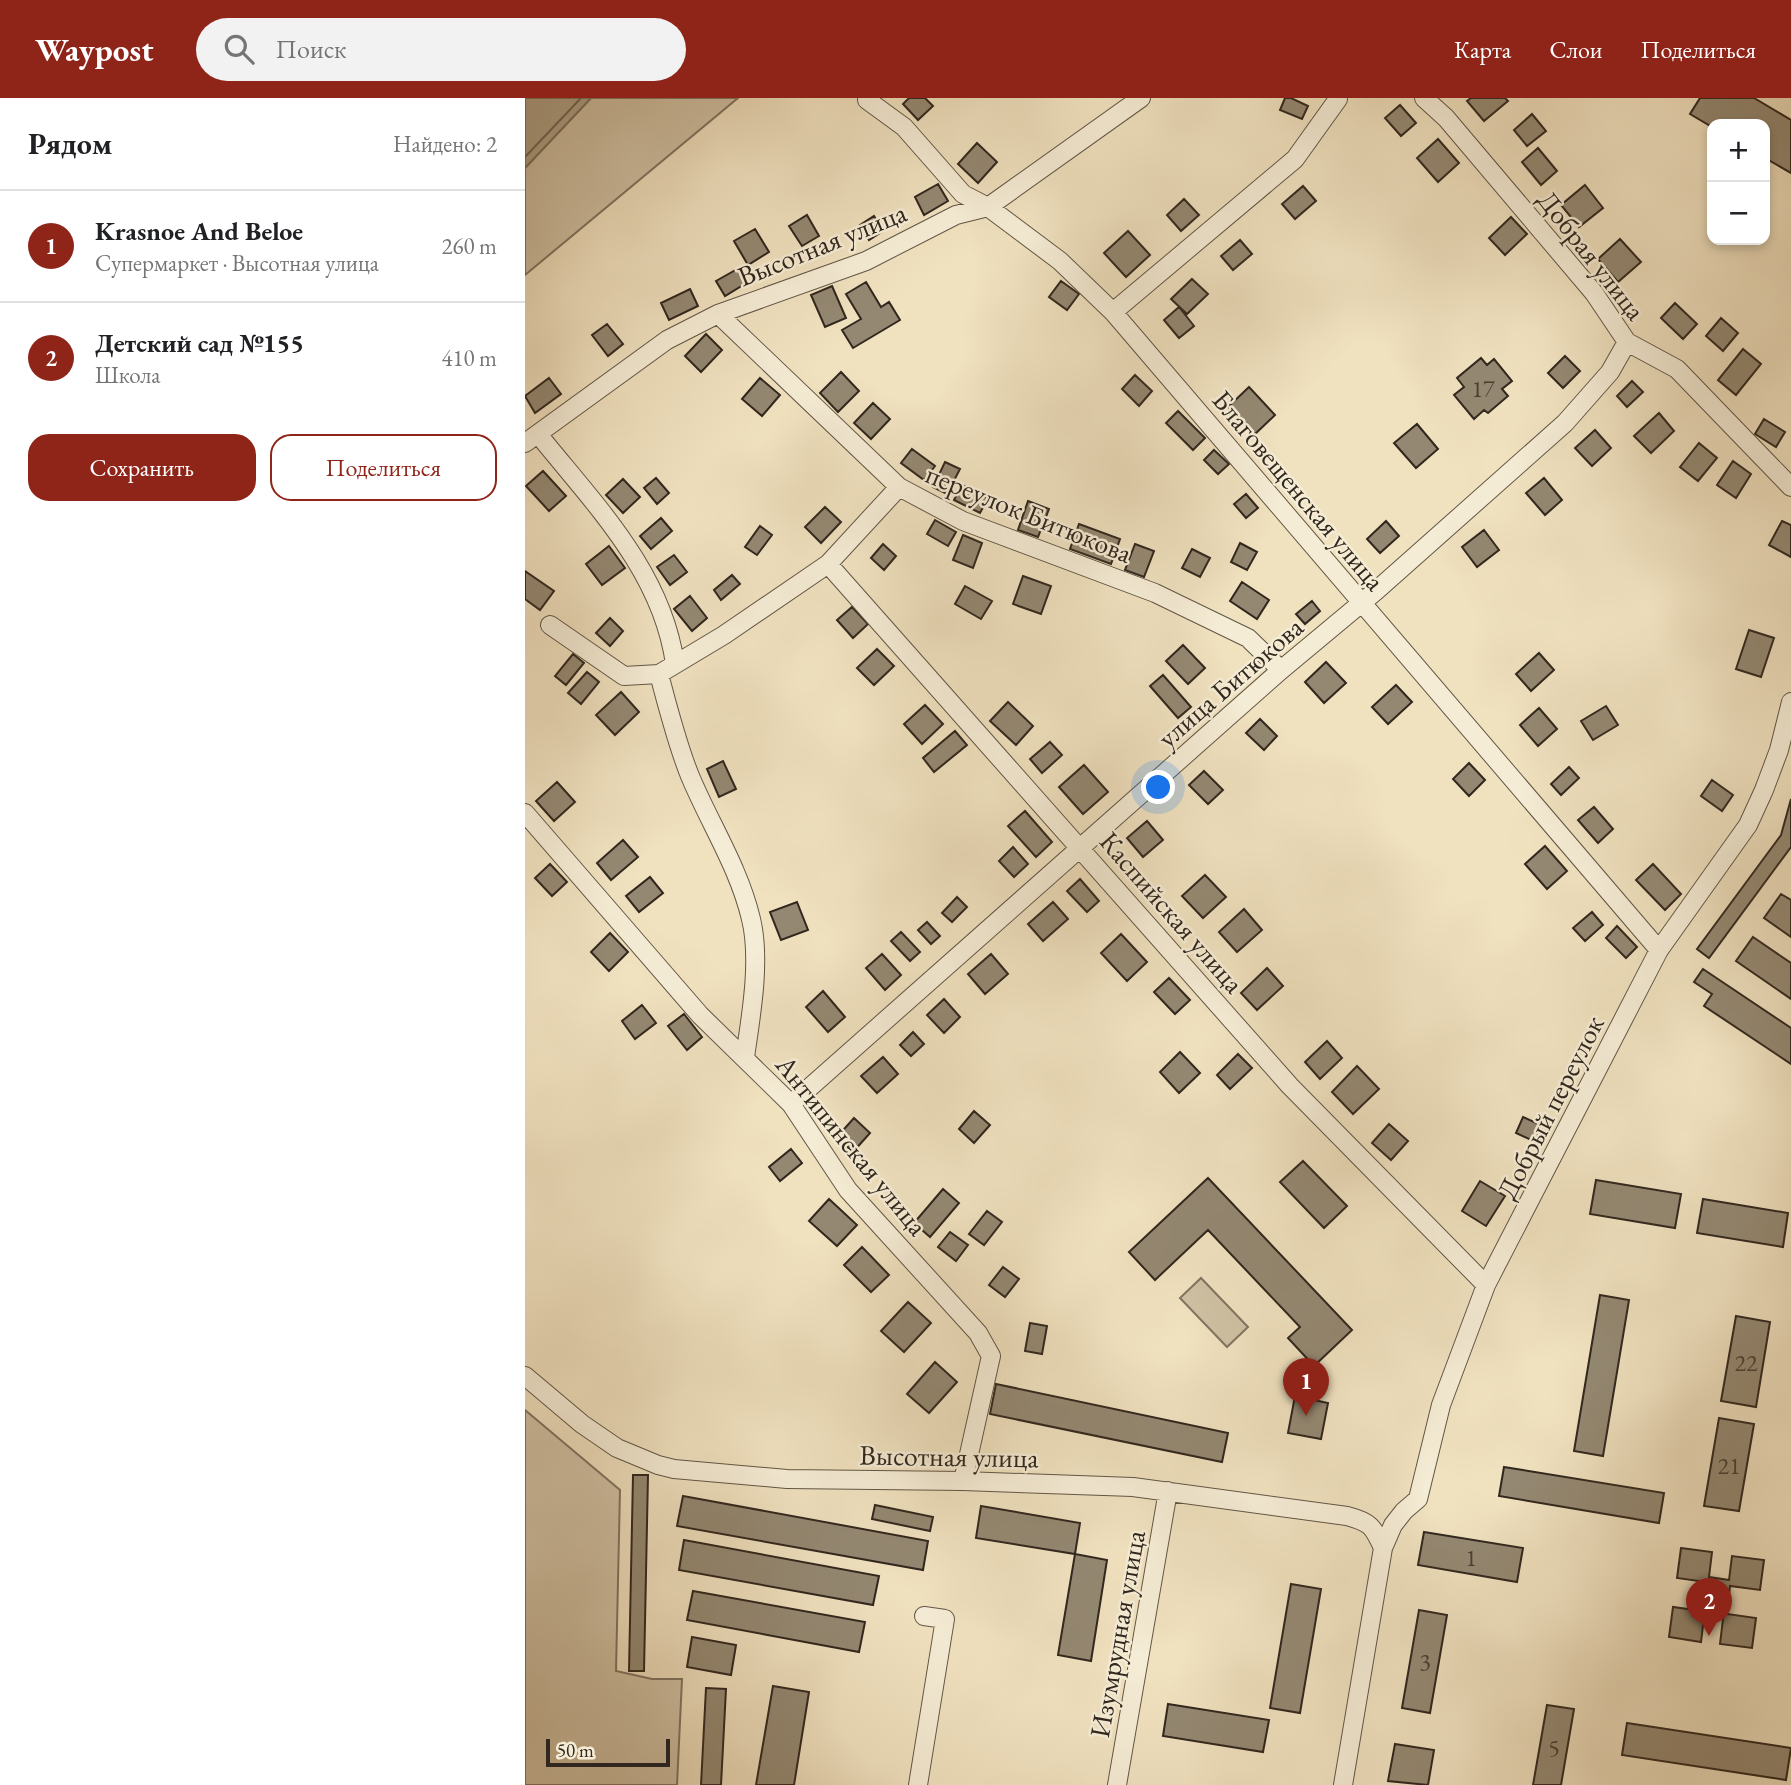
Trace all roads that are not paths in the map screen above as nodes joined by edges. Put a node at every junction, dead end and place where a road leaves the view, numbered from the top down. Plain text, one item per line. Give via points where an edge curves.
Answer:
1 (1141, 98) edge
2 (1340, 98) edge
3 (1424, 98) edge
4 (867, 100) dead end
5 (988, 207) junction
6 (1113, 312) junction
7 (718, 314) junction
8 (1627, 342) junction
9 (531, 439) edge
10 (899, 487) junction
11 (1791, 487) edge
12 (828, 564) junction
13 (1361, 603) junction
14 (551, 625) dead end
15 (675, 664) junction
16 (1281, 670) junction
17 (659, 674) junction
18 (1791, 702) edge
19 (525, 813) edge
20 (1081, 849) junction
21 (1659, 950) junction
22 (745, 1057) junction
23 (791, 1104) junction
24 (1486, 1285) junction
25 (525, 1376) edge
26 (963, 1482) junction
27 (1168, 1491) junction
28 (1383, 1548) junction
29 (924, 1616) dead end
30 (918, 1785) edge
31 (1117, 1785) edge
32 (1343, 1785) edge

1 - 5 street, Высотная улица
2 - 6 street via 1296,159
3 - 8 street, Добрая улица via 1594,293
4 - 5 street, Благовещенская улица via 904,127 963,194
5 - 6 street, Благовещенская улица via 1060,261
5 - 7 street, Высотная улица via 957,215 866,261
6 - 13 street, Благовещенская улица
7 - 9 street, Высотная улица via 667,341
7 - 10 street, переулок Битюкова
8 - 11 street, Добрая улица via 1677,369
8 - 13 street, улица Битюкова via 1609,372 1565,423
9 - 15 street via 620,535 643,570 665,620
10 - 12 street
10 - 16 street, переулок Битюкова via 963,521 1167,598 1248,638
12 - 15 street
12 - 20 street, Каспийская улица
13 - 16 street, улица Битюкова
13 - 21 street, Благовещенская улица
14 - 17 street via 624,676
15 - 17 street
16 - 20 street, улица Битюкова
17 - 22 street via 690,775 735,871 752,921 753,1002
18 - 21 street, Добрый переулок via 1765,790 1748,824
19 - 22 street, Антипинская улица via 700,1016
20 - 23 street, улица Битюкова
20 - 24 street, Каспийская улица via 1290,1086
21 - 24 street, Добрый переулок
22 - 23 street, Антипинская улица
23 - 26 street, Антипинская улица via 848,1190 978,1333 991,1356
24 - 28 street, Добрый переулок via 1441,1405 1418,1499 1393,1525
25 - 26 street, Высотная улица via 617,1448 657,1465 787,1479
26 - 27 street, Высотная улица
27 - 28 street, Высотная улица via 1363,1520 1375,1529
27 - 31 street, Изумрудная улица
28 - 32 street, Добрый переулок
29 - 30 street via 945,1619

